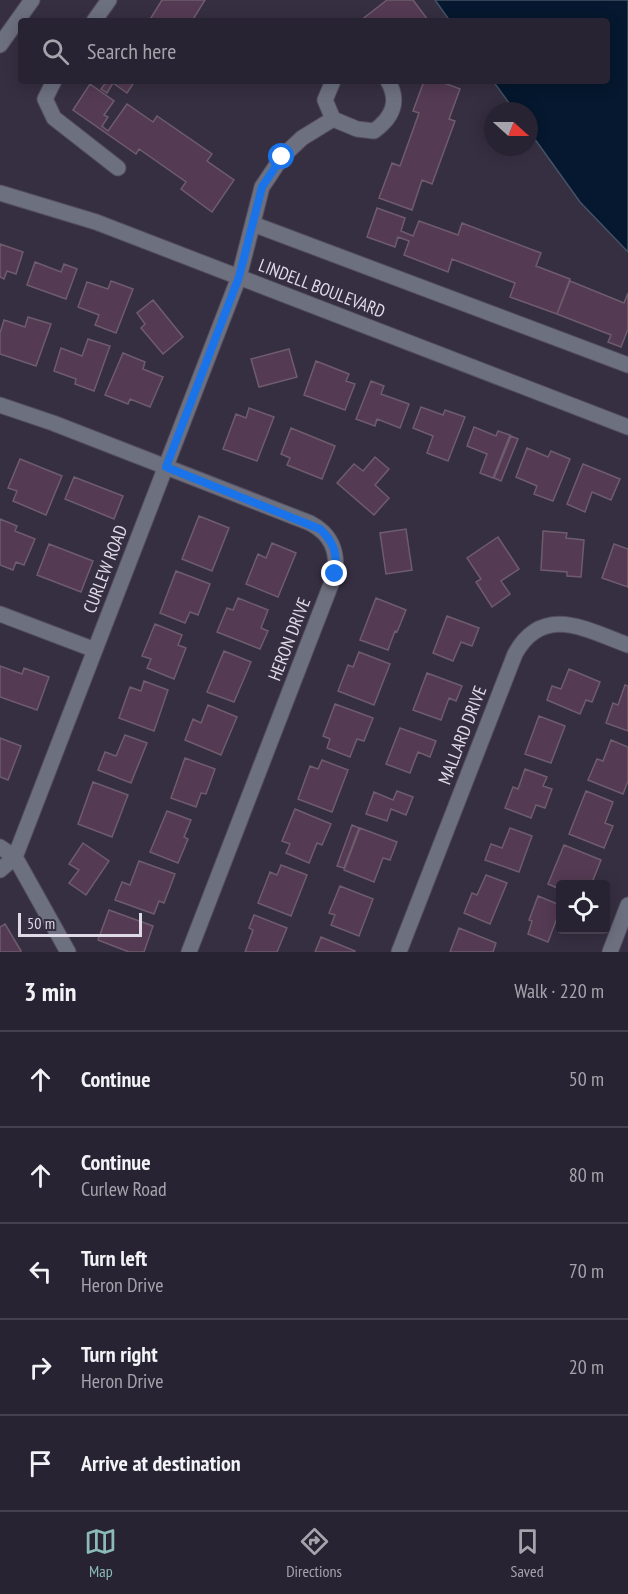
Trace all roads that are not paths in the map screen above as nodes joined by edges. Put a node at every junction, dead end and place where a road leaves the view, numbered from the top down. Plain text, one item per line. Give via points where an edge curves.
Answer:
1 (32, 0) edge
2 (109, 0) edge
3 (22, 18) edge
4 (96, 18) edge
5 (18, 24) edge
6 (0, 45) edge
7 (52, 84) edge
8 (332, 84) edge
9 (389, 84) edge
10 (333, 119) junction
11 (118, 168) dead end
12 (0, 194) edge
13 (253, 224) junction
14 (239, 277) junction
15 (628, 365) edge
16 (0, 405) edge
17 (628, 427) edge
18 (166, 467) junction
19 (0, 614) edge
20 (628, 645) edge
21 (95, 650) junction
22 (0, 847) edge
23 (15, 857) junction
24 (0, 870) edge
25 (628, 905) edge
26 (68, 952) edge
27 (189, 952) edge
28 (399, 952) edge
29 (610, 952) edge

1 - 3 street
2 - 4 street
5 - 6 street
7 - 11 street via 45,99 54,118
8 - 10 street via 325,100
9 - 10 street via 395,101 387,121 374,131
10 - 13 street, CURLEW ROAD via 302,138 282,157 262,187
12 - 14 street, LINDELL BOULEVARD via 96,222
13 - 14 street, CURLEW ROAD
13 - 15 street
14 - 17 street, LINDELL BOULEVARD
14 - 18 street, CURLEW ROAD
16 - 18 street, HERON DRIVE
18 - 21 street, CURLEW ROAD
18 - 27 street, HERON DRIVE via 320,529 335,549 337,561
19 - 21 street
20 - 28 street, MALLARD DRIVE via 562,623 539,628 521,643
21 - 23 street, CURLEW ROAD
22 - 23 street
23 - 24 street, CURLEW ROAD
23 - 26 street
25 - 29 street

